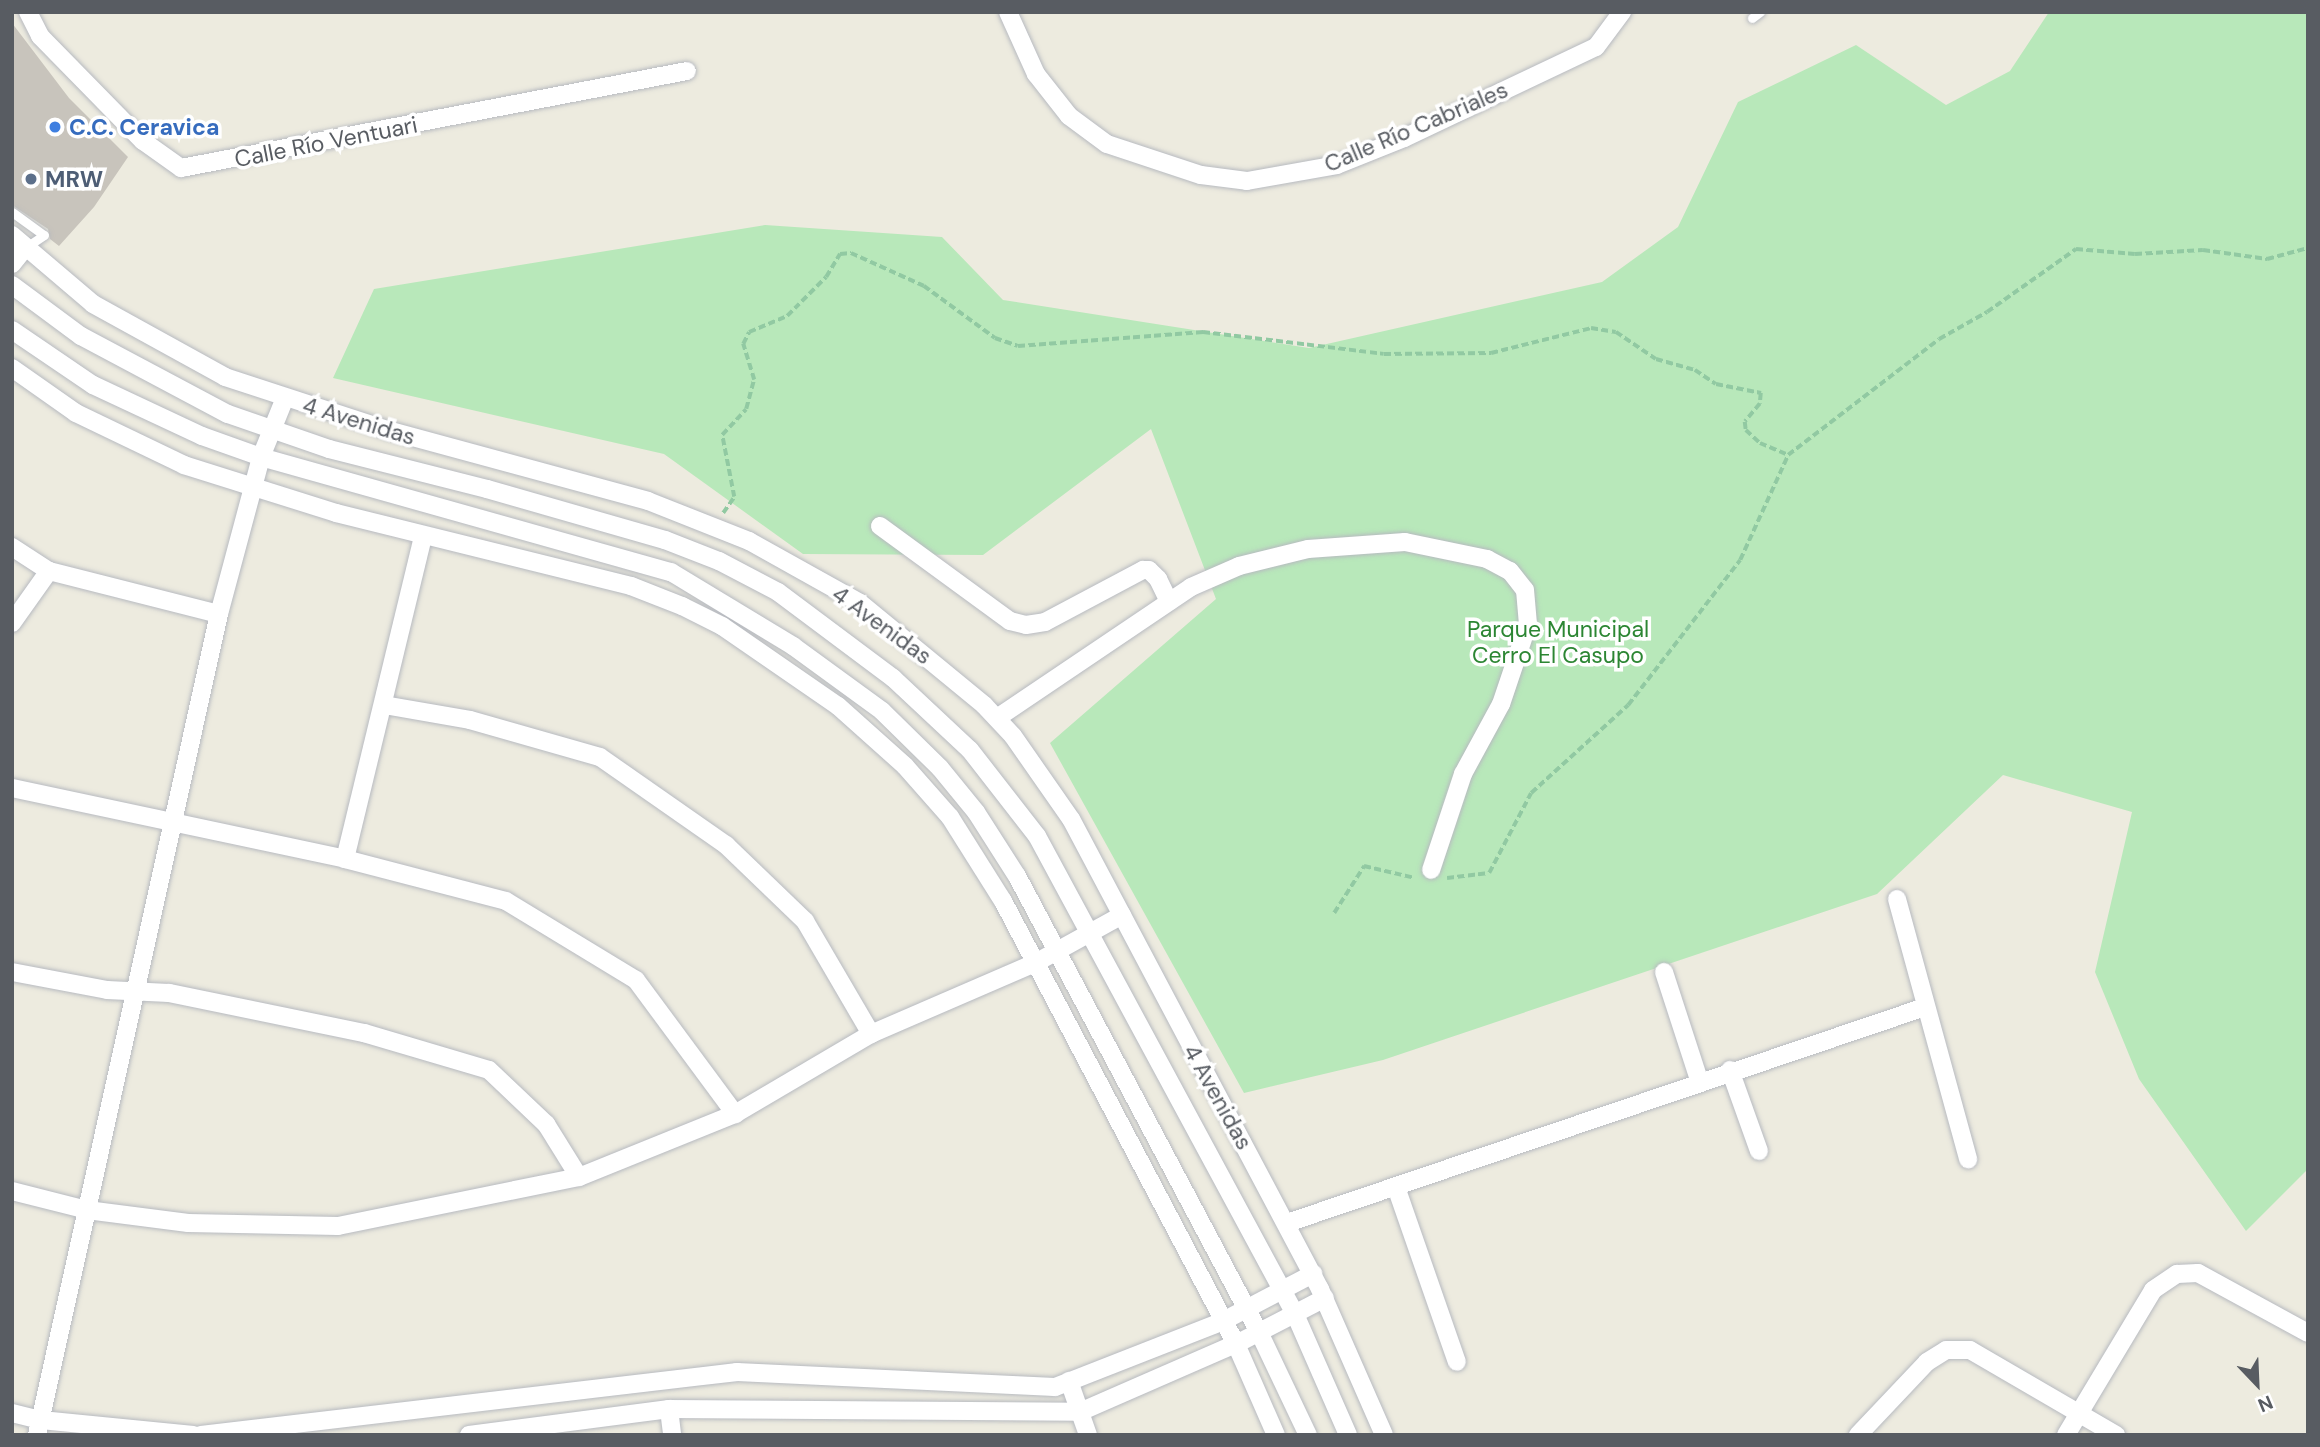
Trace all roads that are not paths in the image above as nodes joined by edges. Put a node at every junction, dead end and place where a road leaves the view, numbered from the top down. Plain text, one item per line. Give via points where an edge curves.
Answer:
1 (28, 12) edge
2 (1008, 12) edge
3 (1622, 12) edge
4 (687, 71) dead end
5 (12, 212) edge
6 (19, 241) edge
7 (12, 264) edge
8 (12, 285) edge
9 (12, 330) edge
10 (12, 368) edge
11 (285, 398) junction
12 (272, 430) junction
13 (261, 457) junction
14 (253, 488) junction
15 (880, 526) dead end
16 (423, 536) junction
17 (12, 547) edge
18 (49, 570) junction
19 (1170, 602) junction
20 (219, 614) junction
21 (12, 623) edge
22 (384, 705) junction
23 (997, 718) junction
24 (12, 788) edge
25 (174, 825) junction
26 (345, 859) junction
27 (1430, 875) road end
28 (1897, 899) dead end
29 (1122, 915) junction
30 (1091, 934) junction
31 (1058, 950) junction
32 (1037, 961) junction
33 (12, 972) edge
34 (1664, 972) dead end
35 (133, 992) junction
36 (1925, 1007) junction
37 (871, 1034) junction
38 (1730, 1070) junction
39 (1699, 1080) junction
40 (734, 1114) junction
41 (1759, 1151) dead end
42 (1968, 1159) dead end
43 (579, 1177) junction
44 (1396, 1187) junction
45 (12, 1191) edge
46 (87, 1210) junction
47 (1287, 1223) junction
48 (1313, 1274) junction
49 (1282, 1292) junction
50 (1325, 1298) junction
51 (1247, 1310) junction
52 (1294, 1314) junction
53 (1223, 1321) junction
54 (1259, 1332) junction
55 (2308, 1333) edge
56 (1236, 1343) junction
57 (1457, 1362) dead end
58 (1069, 1381) junction
59 (669, 1409) junction
60 (1080, 1412) junction
61 (12, 1413) edge
62 (2079, 1415) junction
63 (39, 1428) edge
64 (193, 1435) edge
65 (201, 1435) edge
66 (468, 1435) edge
67 (672, 1435) edge
68 (1088, 1435) edge
69 (1276, 1435) edge
70 (1308, 1435) edge
71 (1348, 1435) edge
72 (1384, 1435) edge
73 (1858, 1435) edge
74 (2066, 1435) edge
75 (2116, 1435) edge

1 - 4 street, Calle Río Ventuari via 40,36 143,141 181,168
2 - 3 street, Calle Río Cabriales via 1036,74 1069,116 1107,144 1201,175 1247,181 1338,165 1404,138 1596,47
5 - 6 lane via 44,235
6 - 7 street
6 - 11 street, 4 Avenidas via 93,304 156,343 225,377
8 - 12 street, 4 Avenidas via 81,336 228,414
9 - 13 street via 93,385 144,411
10 - 14 street via 124,440
11 - 12 street
11 - 23 street, 4 Avenidas via 432,444 583,481 713,525 860,603
12 - 13 street
12 - 30 street, 4 Avenidas via 665,540 778,592 883,670 970,750 1037,836
13 - 14 street
13 - 31 street via 615,554 671,572 741,611 882,711 940,768 976,812
14 - 16 street
14 - 20 street
15 - 19 street via 1010,621 1026,625 1045,622 1143,570 1157,579
16 - 22 street
16 - 32 street via 631,586 722,626 773,660 838,706 896,758 950,817
17 - 18 street
18 - 20 street
18 - 21 street
19 - 23 street
19 - 27 street via 1239,566 1308,549 1405,542 1486,559 1510,571 1525,590 1528,624 1501,705 1463,774
20 - 25 street
22 - 26 street
22 - 37 street via 470,720 600,757 726,845 805,921
23 - 29 street, 4 Avenidas via 1071,819
24 - 25 street
25 - 26 street
25 - 35 street
26 - 40 street via 506,901 636,980
28 - 36 street
29 - 30 street
29 - 47 street, 4 Avenidas
30 - 31 street
30 - 49 street, 4 Avenidas
31 - 32 street
31 - 51 street
32 - 37 street
32 - 53 street
33 - 35 street
34 - 39 street
35 - 43 street via 169,993 364,1033 489,1070 546,1124
35 - 46 street
36 - 38 street
36 - 42 street
37 - 40 street
38 - 39 street
38 - 41 street
39 - 44 street
40 - 43 street
43 - 46 street via 338,1226 188,1223
44 - 47 street
44 - 57 street
45 - 46 street
46 - 63 street
47 - 48 street, 4 Avenidas
48 - 49 street
48 - 50 street, 4 Avenidas
49 - 51 street
49 - 52 street, 4 Avenidas
50 - 52 street
50 - 72 street, 4 Avenidas
51 - 53 street
51 - 54 street
52 - 54 street
52 - 71 street, 4 Avenidas
53 - 56 street
53 - 58 street
54 - 56 street
54 - 70 street
55 - 62 street via 2198,1273 2177,1274 2154,1290
56 - 60 street
56 - 69 street
58 - 60 street
58 - 65 street via 1055,1387 737,1372
59 - 60 street
59 - 66 street
59 - 67 street
60 - 68 street
61 - 63 street
62 - 73 street via 1970,1350 1946,1350 1927,1362
62 - 74 street
62 - 75 street
63 - 64 street

